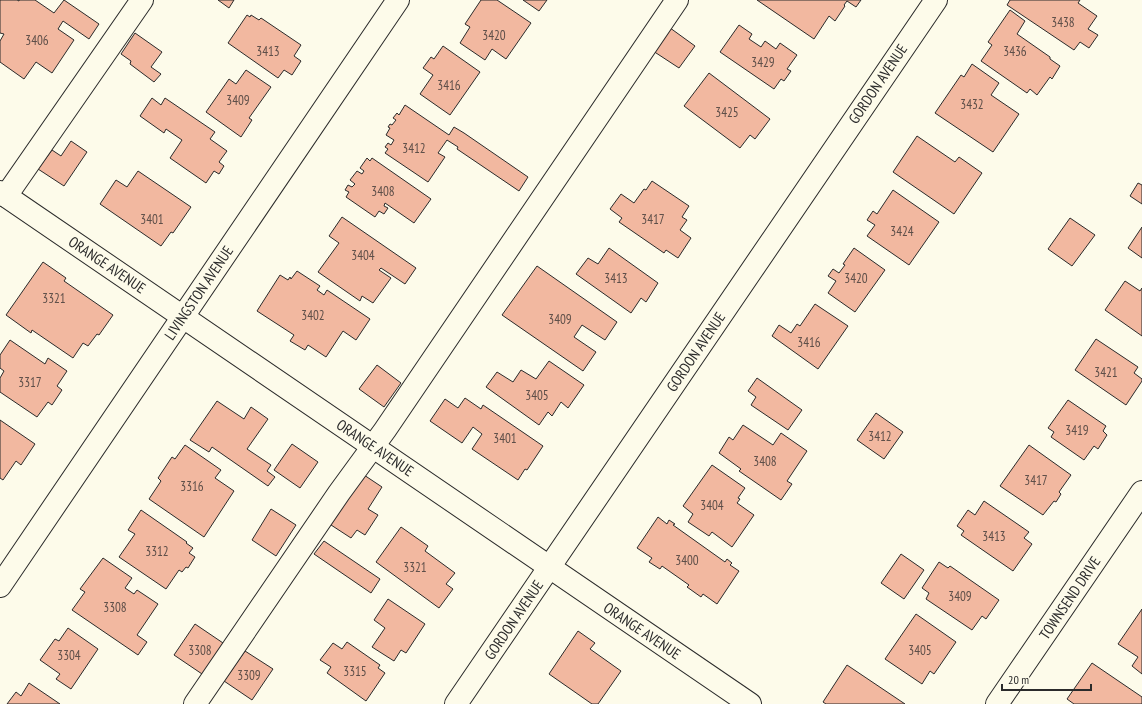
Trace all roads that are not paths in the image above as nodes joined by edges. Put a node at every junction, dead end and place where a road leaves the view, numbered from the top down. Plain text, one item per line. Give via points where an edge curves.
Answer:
1 (142, 0) edge
2 (398, 0) edge
3 (677, 0) edge
4 (936, 0) edge
5 (3, 194) edge
6 (183, 317) junction
7 (373, 447) junction
8 (1142, 492) edge
9 (549, 567) junction
10 (0, 586) edge
11 (195, 704) edge
12 (456, 704) edge
13 (750, 704) edge
14 (997, 704) edge

1 - 5 street
2 - 6 street, LIVINGSTON AVENUE
3 - 7 street
4 - 9 street, GORDON AVENUE
5 - 6 street, ORANGE AVENUE
6 - 7 street, ORANGE AVENUE
6 - 10 street, LIVINGSTON AVENUE
7 - 9 street, ORANGE AVENUE
7 - 11 street
8 - 14 street, TOWNSEND DRIVE
9 - 12 street, GORDON AVENUE
9 - 13 street, ORANGE AVENUE

